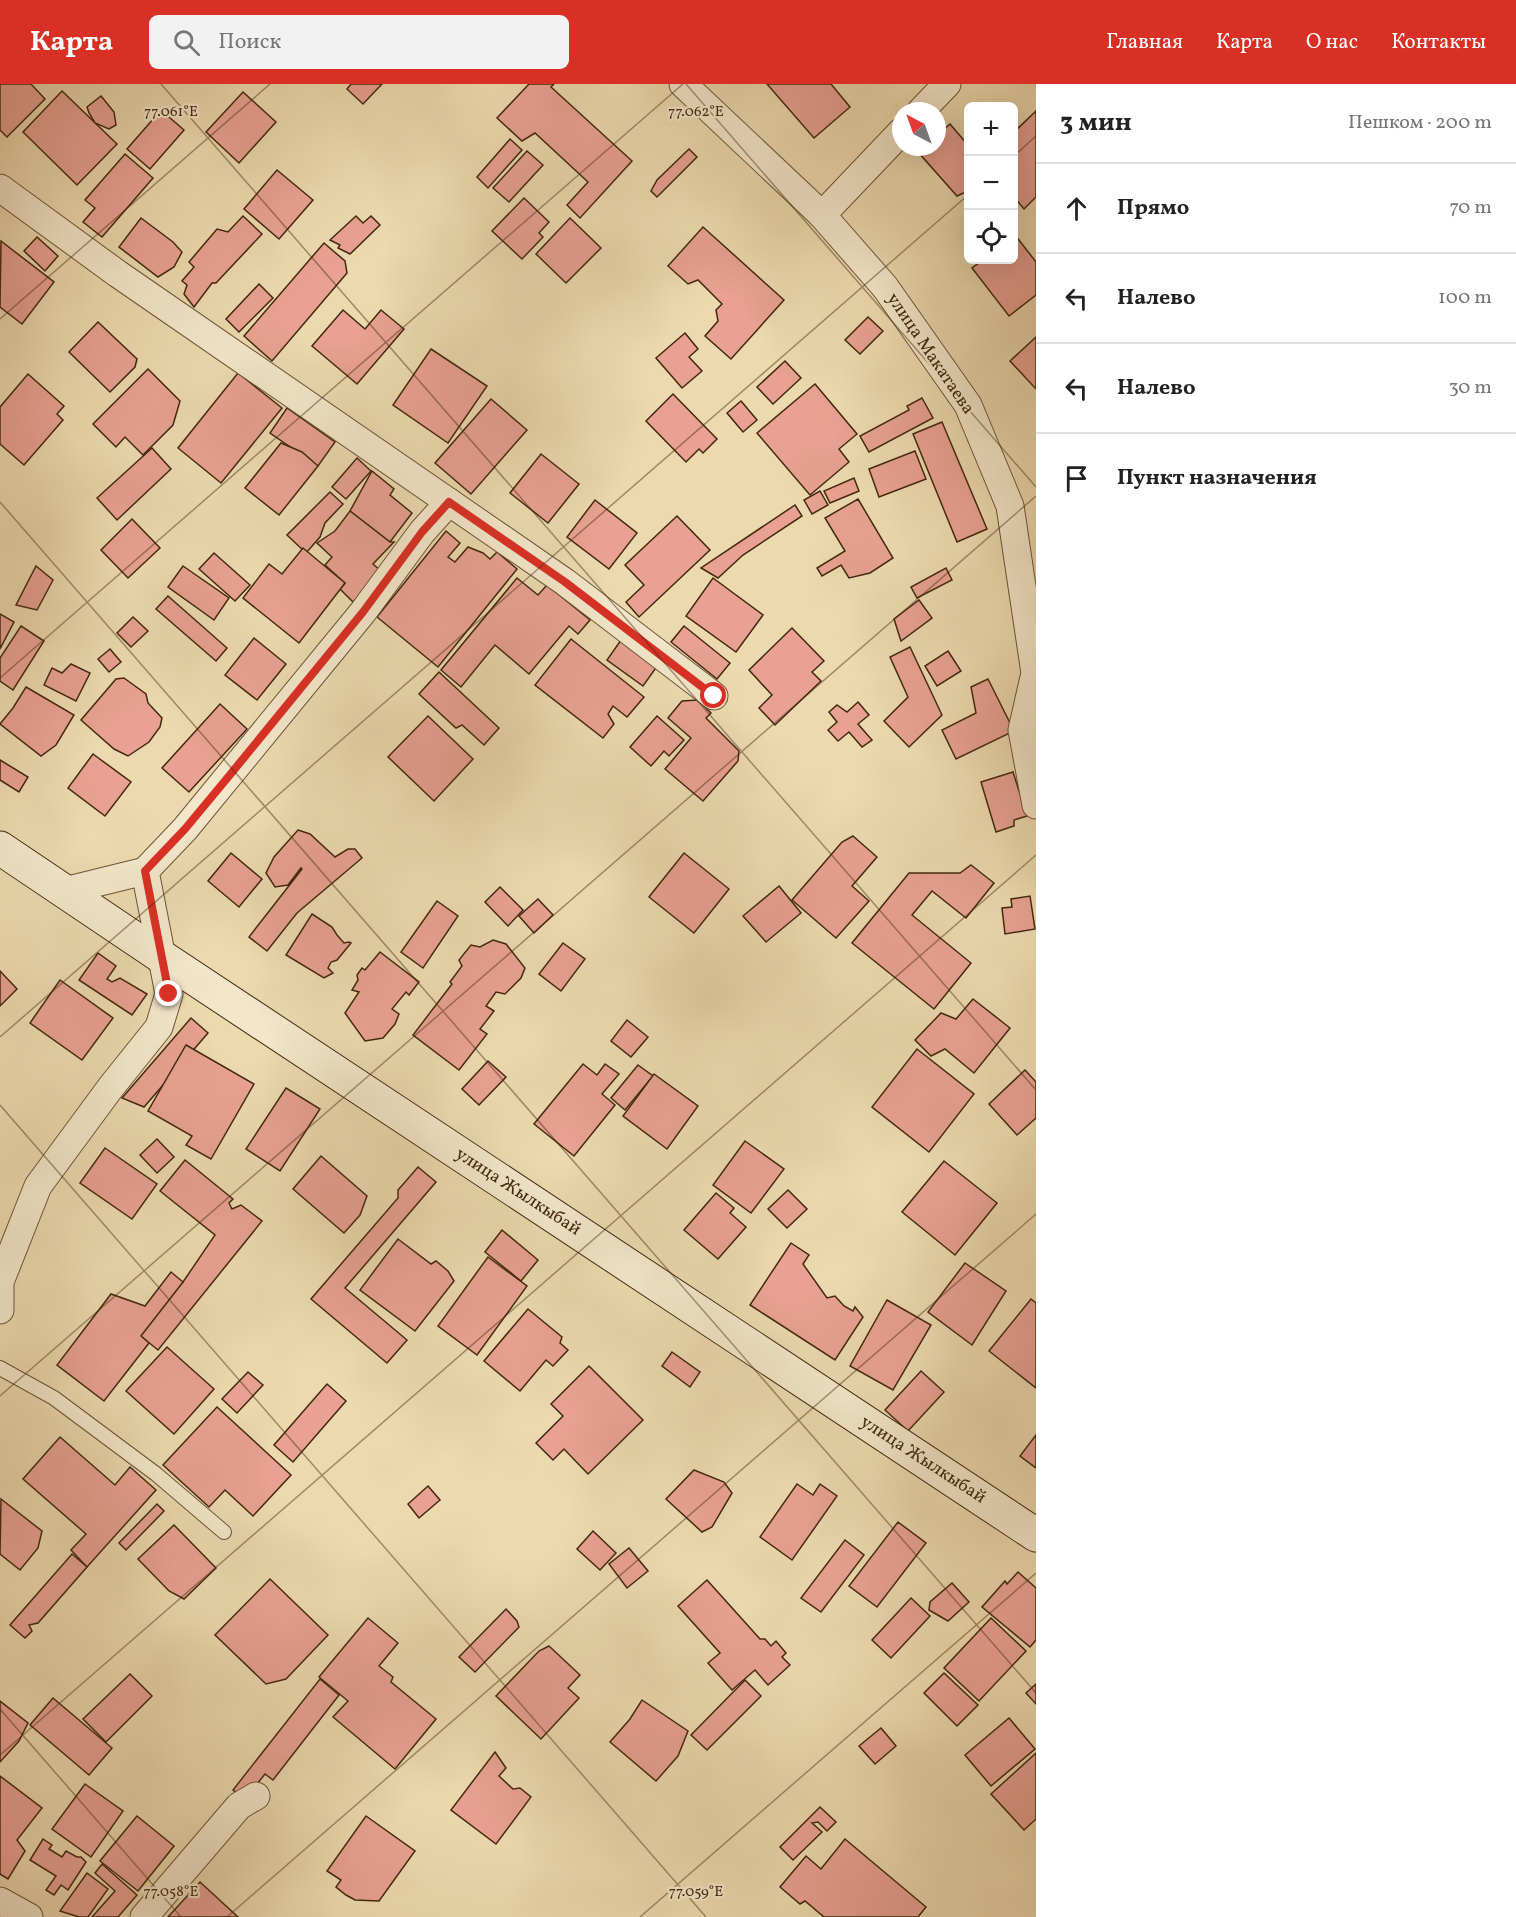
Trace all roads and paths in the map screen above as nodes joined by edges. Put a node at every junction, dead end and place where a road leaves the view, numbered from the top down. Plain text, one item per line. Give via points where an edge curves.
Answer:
1 (682, 84) edge
2 (947, 84) edge
3 (930, 102) edge
4 (892, 141) edge
5 (0, 188) edge
6 (822, 215) junction
7 (449, 502) junction
8 (1036, 672) edge
9 (714, 696) dead end
10 (1036, 805) edge
11 (0, 848) edge
12 (145, 871) junction
13 (64, 891) junction
14 (162, 957) junction
15 (0, 1282) edge
16 (0, 1310) edge
17 (0, 1368) edge
18 (224, 1532) dead end
19 (1036, 1535) edge
20 (256, 1796) dead end
21 (0, 1900) edge
22 (29, 1917) edge
23 (144, 1917) edge

1 - 6 street, улица Макатаева
2 - 3 street
4 - 6 street
5 - 7 street
6 - 8 street, улица Макатаева via 885,287 968,405 1010,506
7 - 9 street via 565,582
7 - 12 street via 222,785
8 - 10 street, улица Макатаева via 1022,730
11 - 13 street, улица Жылкыбай
12 - 13 street
12 - 14 street
13 - 14 street, улица Жылкыбай
14 - 15 street via 169,994 159,1027 38,1186
14 - 19 street, улица Жылкыбай
15 - 16 street
17 - 18 lane via 54,1398 156,1474
20 - 23 street via 239,1806
21 - 22 street

